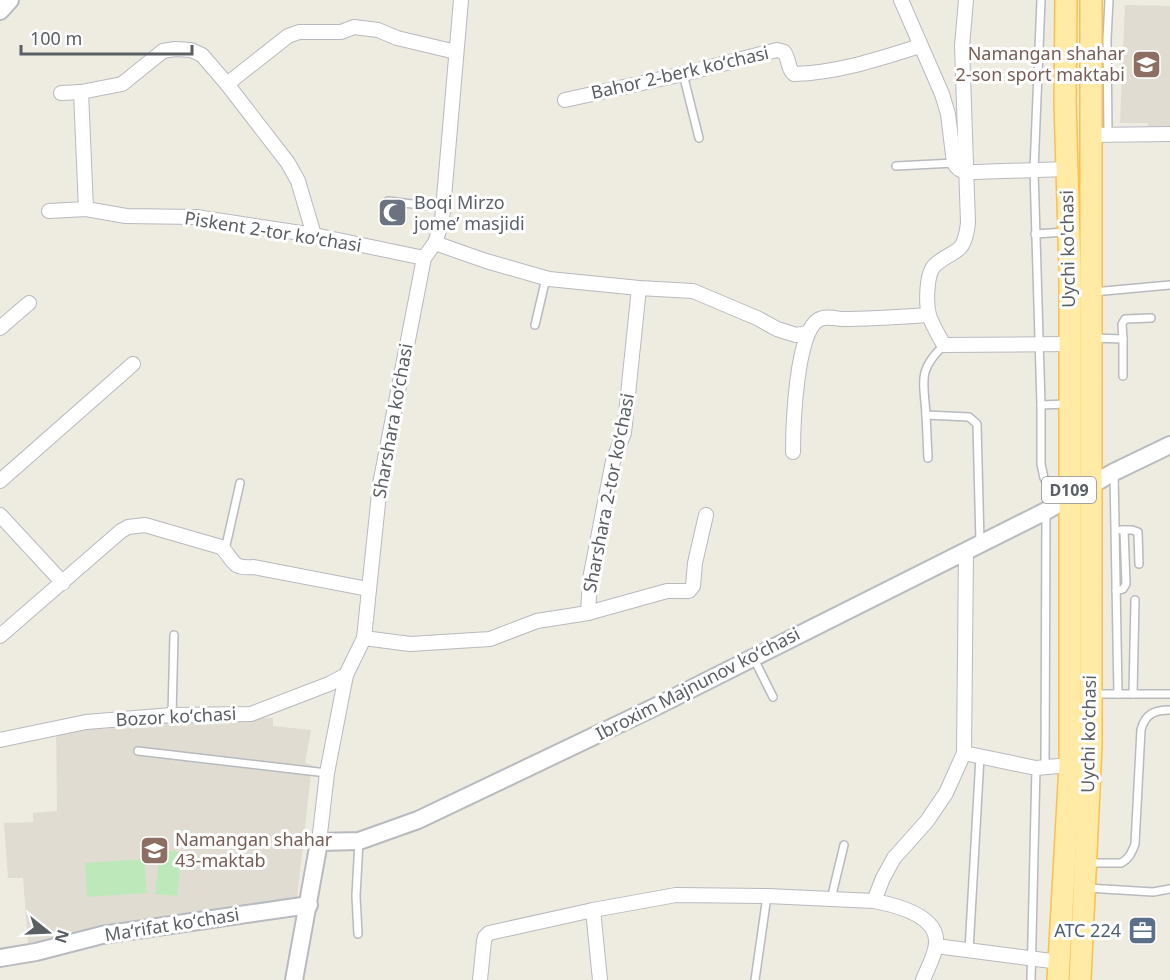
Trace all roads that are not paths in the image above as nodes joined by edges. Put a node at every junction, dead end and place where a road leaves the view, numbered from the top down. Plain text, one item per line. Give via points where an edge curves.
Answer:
1 (10, 0) edge
2 (461, 0) edge
3 (901, 0) edge
4 (966, 0) edge
5 (1041, 0) edge
6 (1066, 0) edge
7 (1091, 0) edge
8 (1109, 0) edge
9 (0, 11) edge
10 (920, 46) junction
11 (456, 52) junction
12 (683, 74) junction
13 (227, 84) junction
14 (81, 92) junction
15 (61, 93) dead end
16 (565, 100) dead end
17 (1170, 134) edge
18 (1099, 135) junction
19 (699, 138) dead end
20 (954, 163) junction
21 (896, 166) dead end
22 (1066, 169) junction
23 (1034, 170) junction
24 (966, 172) junction
25 (388, 201) dead end
26 (444, 208) junction
27 (86, 209) junction
28 (49, 211) dead end
29 (1068, 232) junction
30 (1035, 234) junction
31 (314, 235) junction
32 (435, 243) junction
33 (424, 258) junction
34 (546, 278) junction
35 (1170, 285) edge
36 (639, 288) junction
37 (1090, 292) junction
38 (29, 303) dead end
39 (928, 315) junction
40 (1151, 318) dead end
41 (536, 325) dead end
42 (0, 328) edge
43 (807, 333) junction
44 (1090, 338) junction
45 (1123, 339) junction
46 (1039, 344) junction
47 (1069, 344) junction
48 (944, 345) junction
49 (134, 364) dead end
50 (1123, 376) dead end
51 (1069, 404) junction
52 (1041, 405) junction
53 (926, 415) junction
54 (1170, 445) edge
55 (793, 452) dead end
56 (928, 458) dead end
57 (1114, 472) junction
58 (0, 481) edge
59 (240, 483) dead end
60 (1091, 487) junction
61 (1069, 499) junction
62 (1046, 511) junction
63 (0, 515) edge
64 (706, 515) dead end
65 (1115, 530) junction
66 (1124, 530) junction
67 (973, 547) junction
68 (1116, 547) junction
69 (1125, 547) junction
70 (1139, 547) junction
71 (225, 550) junction
72 (1132, 568) junction
73 (1116, 570) junction
74 (63, 583) junction
75 (368, 589) junction
76 (1116, 591) junction
77 (1135, 600) dead end
78 (588, 613) junction
79 (174, 635) dead end
80 (0, 636) edge
81 (364, 638) junction
82 (753, 657) junction
83 (346, 675) junction
84 (1090, 694) junction
85 (1118, 694) junction
86 (1133, 694) junction
87 (1170, 694) edge
88 (773, 697) dead end
89 (1170, 710) edge
90 (172, 715) junction
91 (0, 740) edge
92 (138, 751) dead end
93 (964, 753) junction
94 (980, 757) junction
95 (1070, 765) junction
96 (1041, 767) junction
97 (327, 773) junction
98 (359, 841) junction
99 (319, 842) junction
100 (844, 845) dead end
101 (1085, 864) junction
102 (1084, 888) junction
103 (1170, 889) edge
104 (767, 896) junction
105 (831, 899) junction
106 (874, 901) junction
107 (309, 905) junction
108 (593, 910) junction
109 (358, 934) dead end
110 (936, 946) junction
111 (969, 950) junction
112 (0, 958) edge
113 (1032, 958) junction
114 (1058, 971) edge
115 (294, 980) edge
116 (480, 980) edge
117 (600, 980) edge
118 (755, 980) edge
119 (923, 980) edge
120 (1031, 980) edge
121 (1080, 980) edge

1 - 9 street
2 - 11 street, Sharshara koʻchasi
3 - 10 street
4 - 24 street via 962,46
5 - 23 lane
6 - 22 main road, Uychi ko'chasi / D109
7 - 18 main road, Uychi ko'chasi / D109
8 - 18 lane
10 - 12 street, Bahor 2-berk koʻchasi via 815,74 792,74 788,56 777,50
10 - 20 street via 948,114
11 - 13 street via 370,29 298,32
11 - 26 street, Sharshara koʻchasi
12 - 16 street, Bahor 2-berk koʻchasi
12 - 19 lane
13 - 14 street via 202,55 175,49 163,51 122,84
13 - 31 street via 288,163 298,181
14 - 15 street
14 - 27 street
17 - 18 street
18 - 37 main road, Uychi ko'chasi / D109
20 - 21 lane
20 - 24 street
22 - 23 street
22 - 29 main road, Uychi ko'chasi / D109
23 - 24 street
23 - 30 lane
24 - 39 street via 967,235 962,246 929,273
25 - 26 lane
26 - 32 street, Sharshara koʻchasi
27 - 28 street, Piskent 2-tor koʻchasi
27 - 31 street, Piskent 2-tor koʻchasi via 126,216 196,217
29 - 30 lane
29 - 47 main road, Uychi ko'chasi / D109
30 - 46 lane
31 - 33 street, Piskent 2-tor koʻchasi
32 - 33 street, Sharshara koʻchasi
32 - 34 street
33 - 75 street, Sharshara koʻchasi via 380,484
34 - 36 street
34 - 41 lane
35 - 37 lane
36 - 43 street via 693,291 777,329
36 - 78 street, Sharshara 2-tor koʻchasi via 624,433 613,461 590,579
37 - 44 main road, Uychi ko'chasi / D109
38 - 42 street
39 - 43 street via 826,318 817,321
39 - 48 street
40 - 45 lane via 1125,319
43 - 55 street via 793,423
44 - 45 lane
44 - 60 main road, Uychi ko'chasi / D109
45 - 50 lane
46 - 47 street
46 - 48 street
46 - 52 lane
47 - 51 main road, Uychi ko'chasi / D109
48 - 53 lane via 925,367
49 - 58 street
51 - 52 lane
51 - 61 main road, Uychi ko'chasi / D109
52 - 61 lane via 1044,478 1050,487
53 - 56 lane
53 - 67 lane via 969,417 977,424
54 - 57 street
57 - 60 street
57 - 65 lane
59 - 71 lane
60 - 61 street
60 - 84 main road, Uychi ko'chasi / D109
61 - 62 street, Ibroxim Majnunov koʻchasi
61 - 95 main road, Uychi ko'chasi / D109
62 - 67 street, Ibroxim Majnunov koʻchasi
62 - 96 lane
63 - 74 street
64 - 78 street via 689,591 667,591
65 - 66 lane
65 - 68 lane
66 - 69 lane
66 - 70 lane via 1138,532
67 - 82 street, Ibroxim Majnunov koʻchasi
67 - 93 street
68 - 69 lane
68 - 73 lane
69 - 70 lane
69 - 72 lane
70 - 72 lane
71 - 74 street via 152,526 135,525 122,531
71 - 75 street via 231,562 240,567
72 - 73 lane
72 - 76 lane via 1125,587
73 - 76 lane
74 - 80 street
75 - 81 street, Sharshara koʻchasi
76 - 85 lane
77 - 86 lane
78 - 81 street, Sharshara 2-tor koʻchasi via 537,621 490,639 410,644
79 - 90 lane
81 - 83 street, Sharshara koʻchasi
82 - 88 lane
82 - 98 street, Ibroxim Majnunov koʻchasi via 418,820
83 - 90 street, Bozor koʻchasi via 251,714
83 - 97 street, Sharshara koʻchasi
84 - 85 lane
84 - 101 main road, Uychi ko'chasi / D109
85 - 86 lane
86 - 87 lane
89 - 101 lane via 1157,710 1149,715 1141,730 1135,844 1131,854 1121,863
90 - 91 street, Bozor koʻchasi via 86,722
92 - 97 lane
93 - 94 street
93 - 106 street via 946,793 894,858
94 - 96 street
94 - 111 lane
95 - 96 street
95 - 114 main road, Uychi ko'chasi / D109
96 - 113 lane
97 - 99 street, Sharshara koʻchasi
98 - 99 street, Ibroxim Majnunov koʻchasi
98 - 109 lane
99 - 107 street
100 - 105 lane
101 - 102 main road, Uychi ko'chasi / D109
102 - 103 lane via 1153,892
102 - 121 main road, Uychi ko'chasi / D109
104 - 105 street
104 - 108 street via 676,895
104 - 118 lane
105 - 106 street
106 - 110 street via 927,921 936,937
107 - 112 street, Maʻrifat koʻchasi via 102,935
107 - 115 street
108 - 116 street via 487,934
108 - 117 street
110 - 111 street
110 - 119 street
111 - 113 street
113 - 114 street
113 - 120 lane

